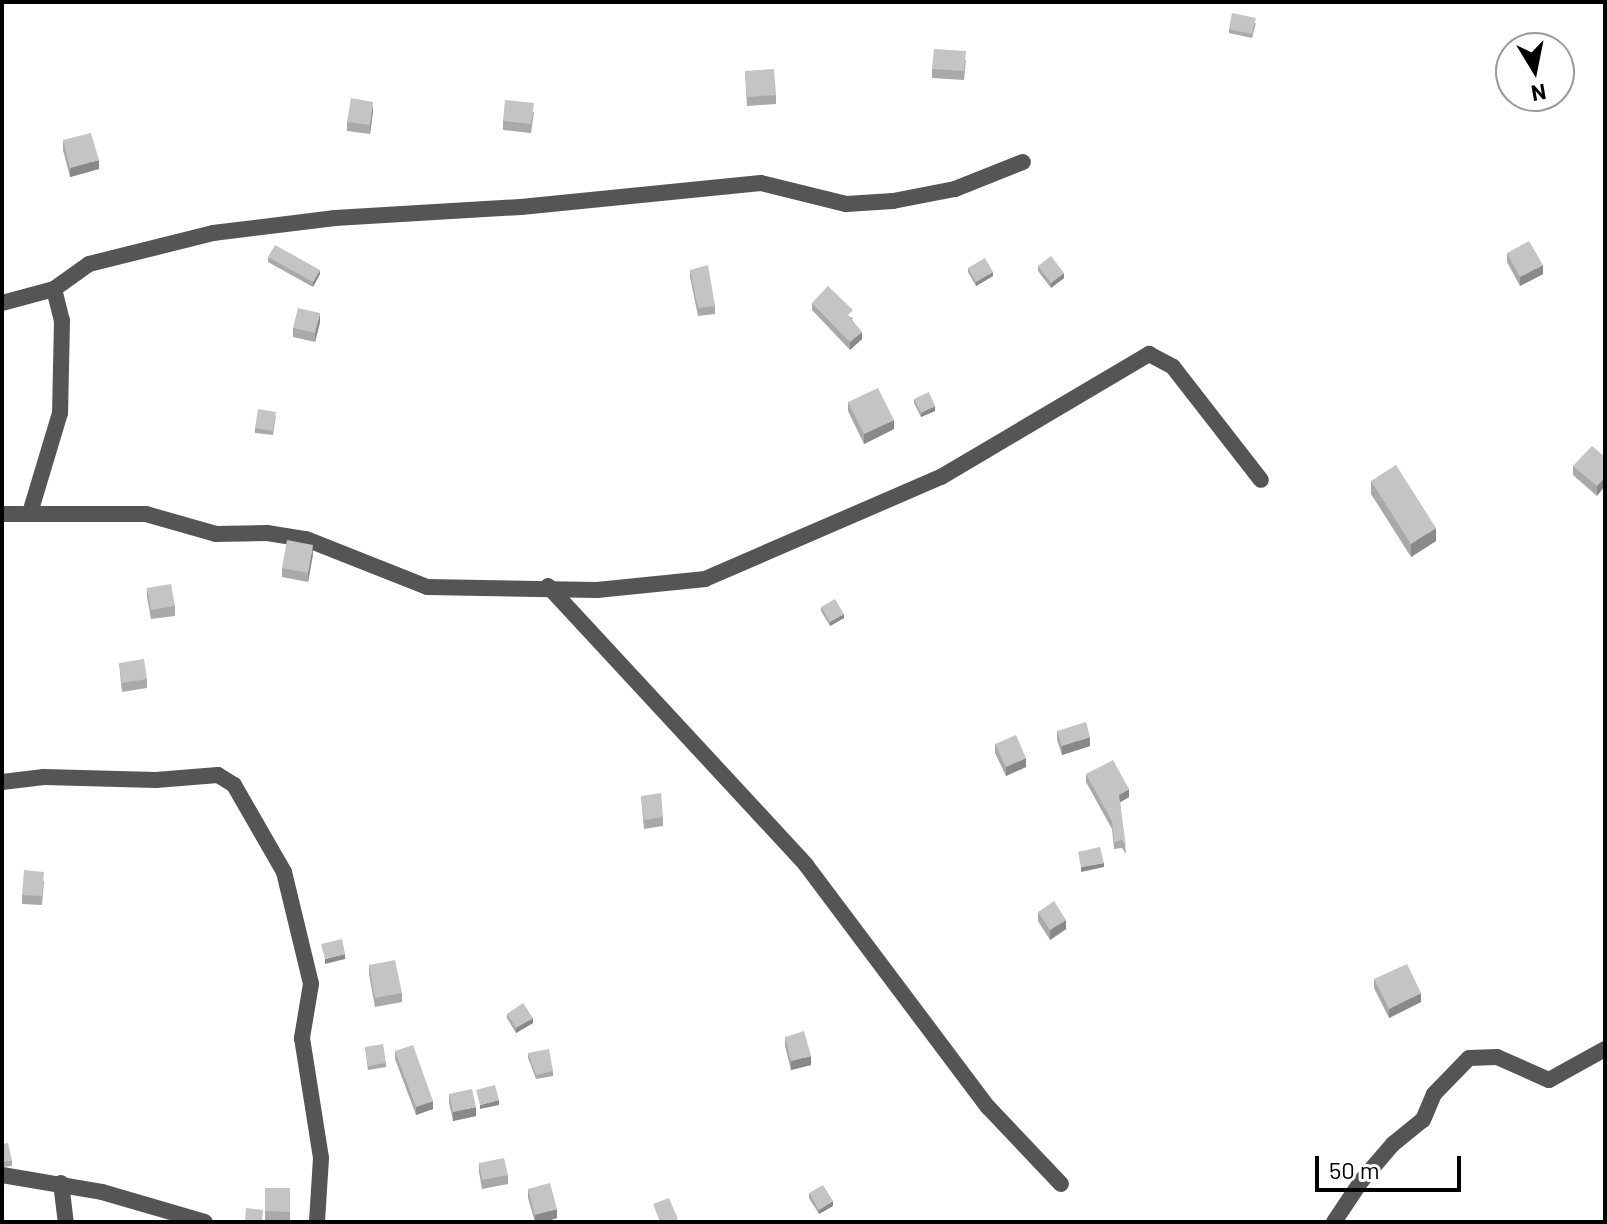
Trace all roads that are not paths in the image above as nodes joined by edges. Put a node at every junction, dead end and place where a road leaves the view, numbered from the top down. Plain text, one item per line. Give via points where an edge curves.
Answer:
1 (1023, 162) dead end
2 (54, 289) junction
3 (2, 303) edge
4 (1261, 480) dead end
5 (30, 513) junction
6 (2, 514) edge
7 (548, 586) junction
8 (2, 782) edge
9 (1605, 1049) edge
10 (2, 1175) edge
11 (61, 1183) junction
12 (1061, 1184) dead end
13 (66, 1222) edge
14 (205, 1222) edge
15 (317, 1222) edge
16 (1334, 1222) edge

1 - 2 street via 955,189 893,201 846,204 761,183 244,229 89,264
2 - 3 street
2 - 5 street via 62,320 60,413
4 - 7 street via 1173,367 1149,354 941,477 705,579 597,590
5 - 6 street
5 - 7 street via 146,514 216,534 306,539 427,587
7 - 12 street via 806,865 988,1107
8 - 15 street via 218,775 234,785 284,872 311,984 302,1049 321,1158
9 - 16 street via 1549,1080 1497,1057 1469,1058 1434,1094 1423,1120 1362,1180
10 - 11 street
11 - 13 street
11 - 14 street

